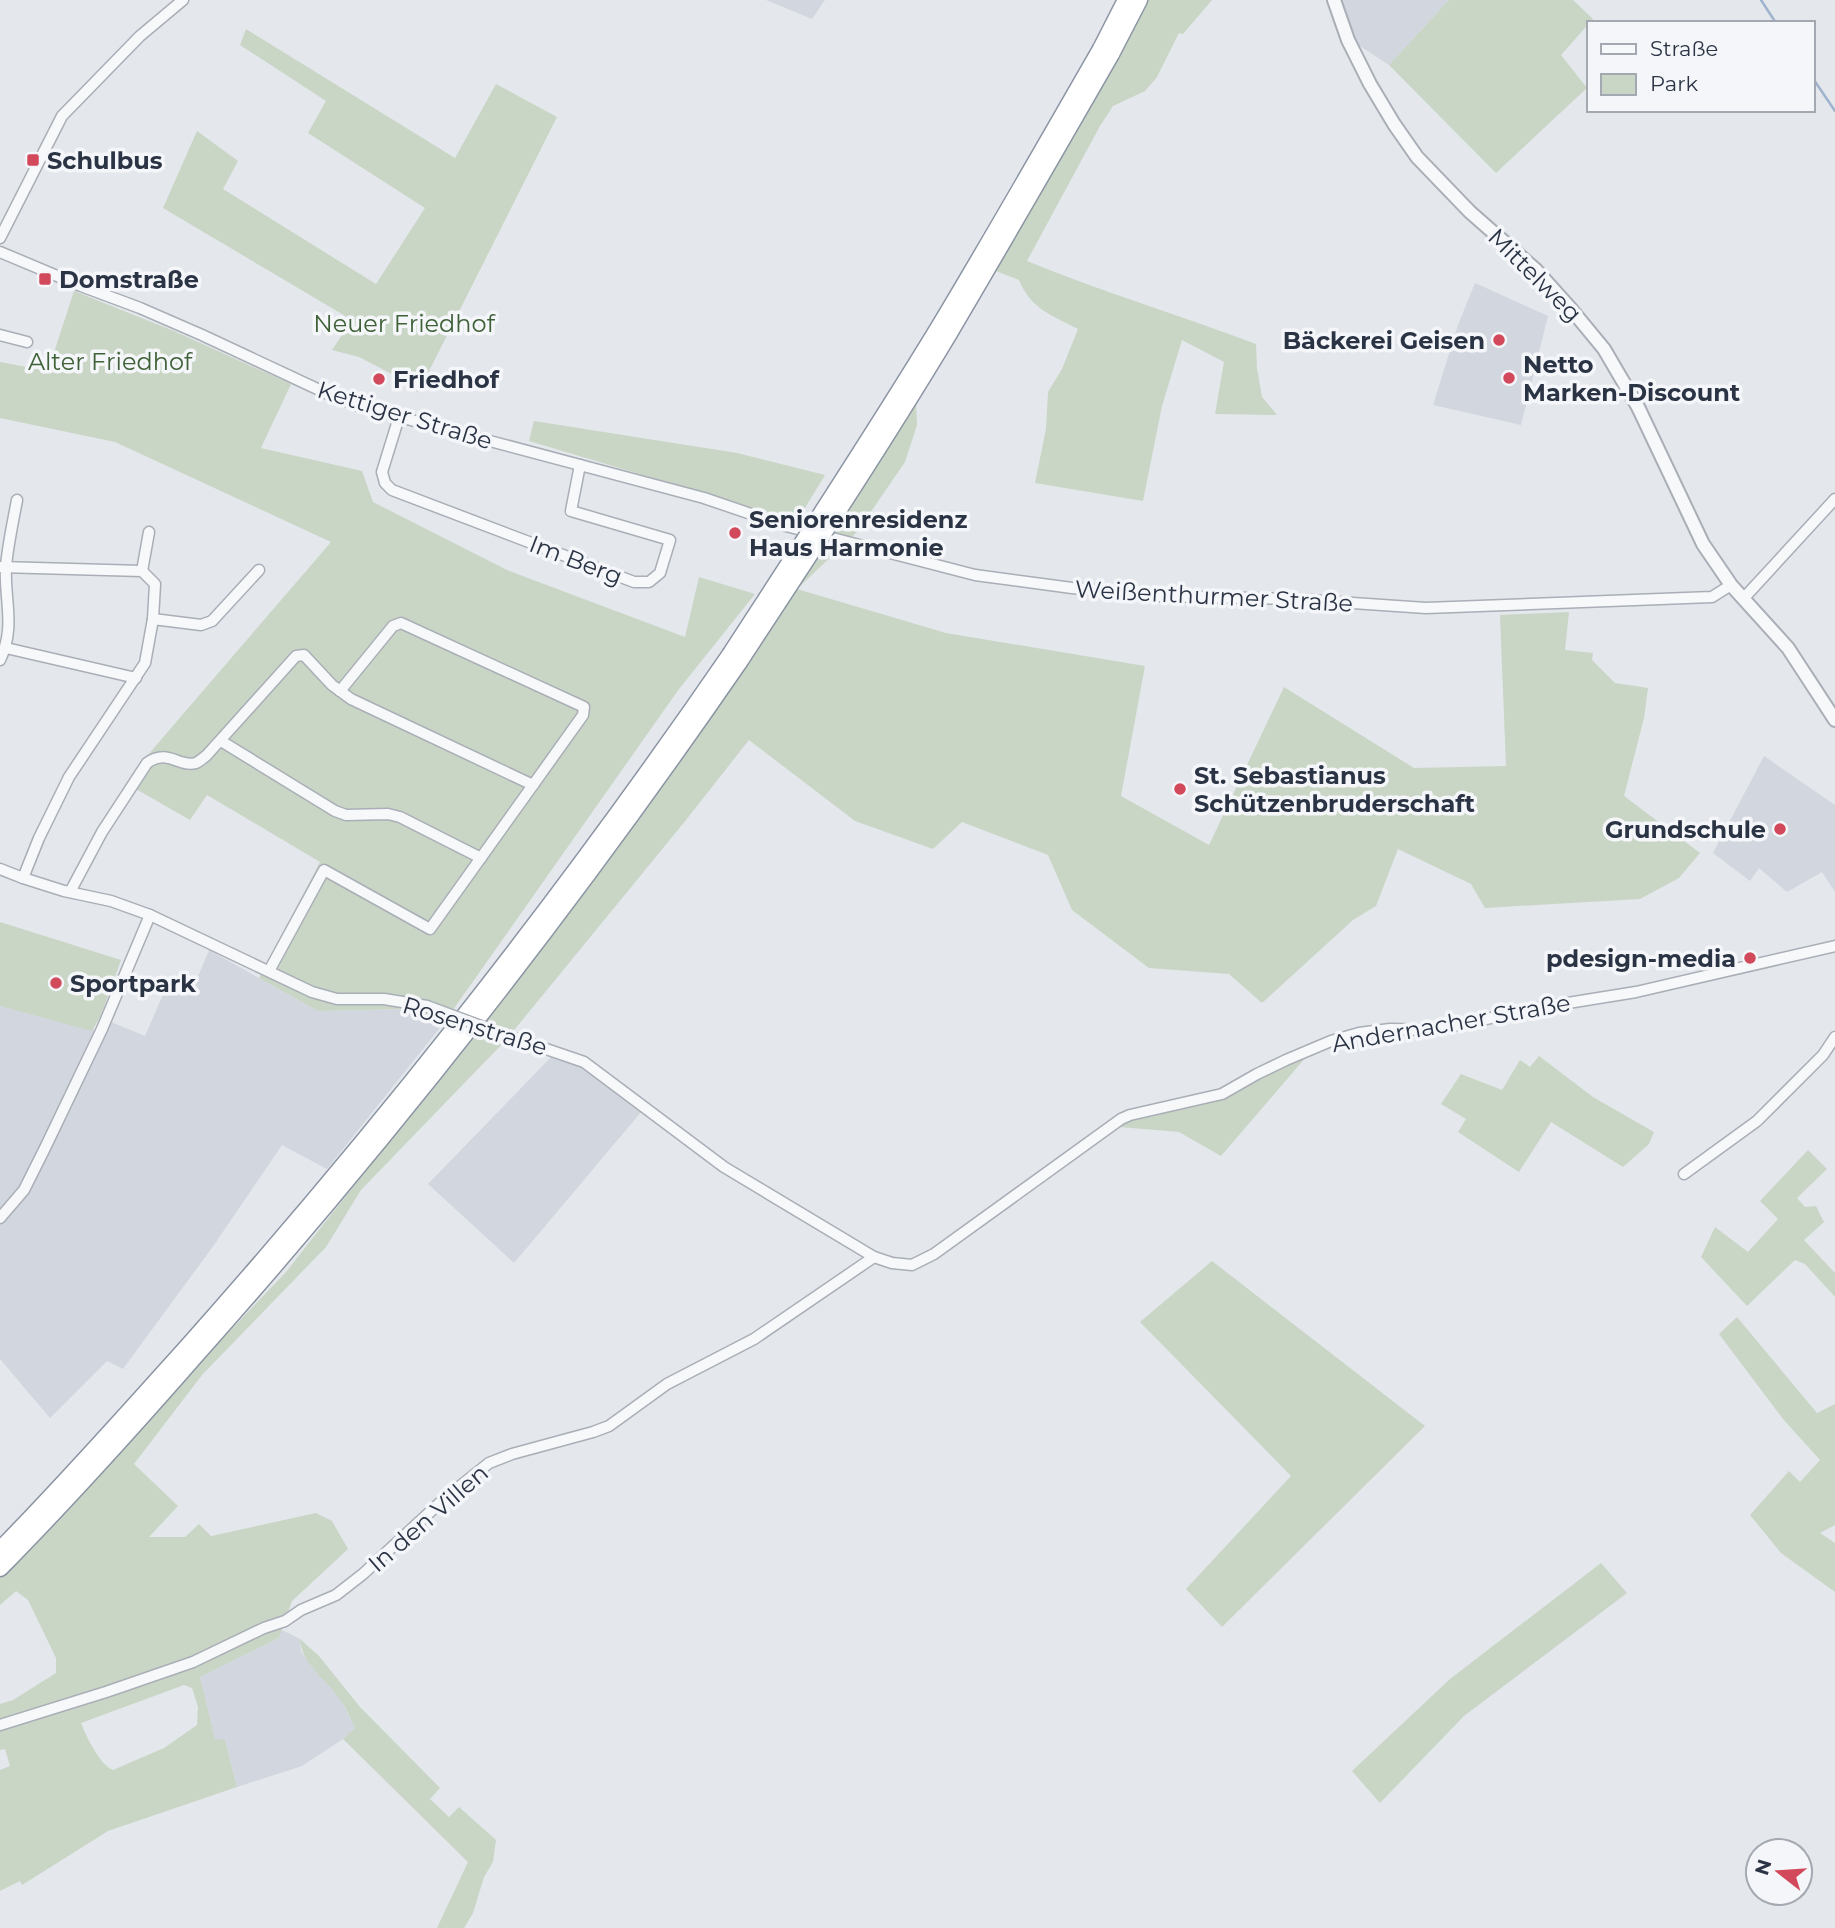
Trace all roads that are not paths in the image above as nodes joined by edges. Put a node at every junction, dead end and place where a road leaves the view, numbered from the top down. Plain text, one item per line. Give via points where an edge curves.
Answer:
1 (183, 0) edge
2 (1126, 0) edge
3 (1139, 0) edge
4 (1334, 0) edge
5 (1106, 52) junction
6 (0, 239) edge
7 (0, 252) edge
8 (0, 335) edge
9 (27, 342) dead end
10 (399, 417) junction
11 (580, 466) junction
12 (704, 498) joint
13 (1835, 499) edge
14 (17, 500) dead end
15 (149, 532) dead end
16 (3, 567) edge
17 (142, 570) junction
18 (259, 570) dead end
19 (1731, 585) junction
20 (1743, 598) junction
21 (153, 620) junction
22 (6, 648) junction
23 (734, 659) junction
24 (0, 660) edge
25 (136, 678) junction
26 (340, 691) junction
27 (1835, 720) edge
28 (221, 741) junction
29 (533, 785) junction
30 (481, 859) junction
31 (0, 869) edge
32 (23, 878) junction
33 (70, 892) junction
34 (149, 915) junction
35 (1835, 946) edge
36 (270, 971) junction
37 (1835, 1037) edge
38 (1684, 1174) dead end
39 (0, 1218) edge
40 (874, 1257) junction
41 (912, 1265) joint
42 (0, 1550) edge
43 (0, 1568) edge
44 (0, 1725) edge

1 - 6 street via 140,36 62,116
2 - 5 highway
3 - 5 highway
4 - 19 street, Mittelweg via 1370,84 1417,157 1536,270 1604,349 1703,544
5 - 23 highway, bridge via 1025,205 947,335 844,503
7 - 10 street, Kettiger Straße via 202,335 328,394
8 - 9 street
10 - 11 street, Kettiger Straße
10 - 11 street, Im Berg via 382,472 392,490 634,582 649,582 660,573 670,540 570,511
11 - 12 street, Kettiger Straße
12 - 19 street, Weißenthurmer Straße via 786,526 975,575 1072,589 1426,608 1712,597
13 - 20 street
14 - 16 street
15 - 17 street
16 - 17 street
16 - 22 street via 9,612
17 - 21 street via 155,584
18 - 21 street via 212,621 201,625
19 - 20 street, Mittelweg
20 - 27 street via 1788,648
21 - 25 street via 145,663
22 - 24 street
22 - 25 street
23 - 42 highway via 410,1086 269,1255
23 - 43 highway via 617,836 421,1092 271,1272
25 - 32 street via 69,777
26 - 28 street via 304,655 296,656
26 - 29 street
26 - 29 street via 393,626 401,623 584,707 583,715
28 - 30 street via 335,811 400,817
28 - 33 street via 196,763 164,757 147,763
29 - 30 street
30 - 36 street via 430,929 324,870
31 - 32 street, Rosenstraße
32 - 33 street, Rosenstraße
33 - 34 street, Rosenstraße
34 - 36 street, Rosenstraße
34 - 39 street via 102,1029 45,1148 24,1190
35 - 41 street, Andernacher Straße via 1636,992 1434,1030 1390,1029 1331,1041 1222,1094 1121,1119 934,1254
36 - 40 street, Rosenstraße, bridge via 337,999 384,999 427,1006 584,1062 724,1167
37 - 38 street via 1757,1121
40 - 41 street, Rosenstraße
40 - 44 street, In den Villen via 754,1339 667,1384 609,1426 489,1463 336,1595 193,1662

